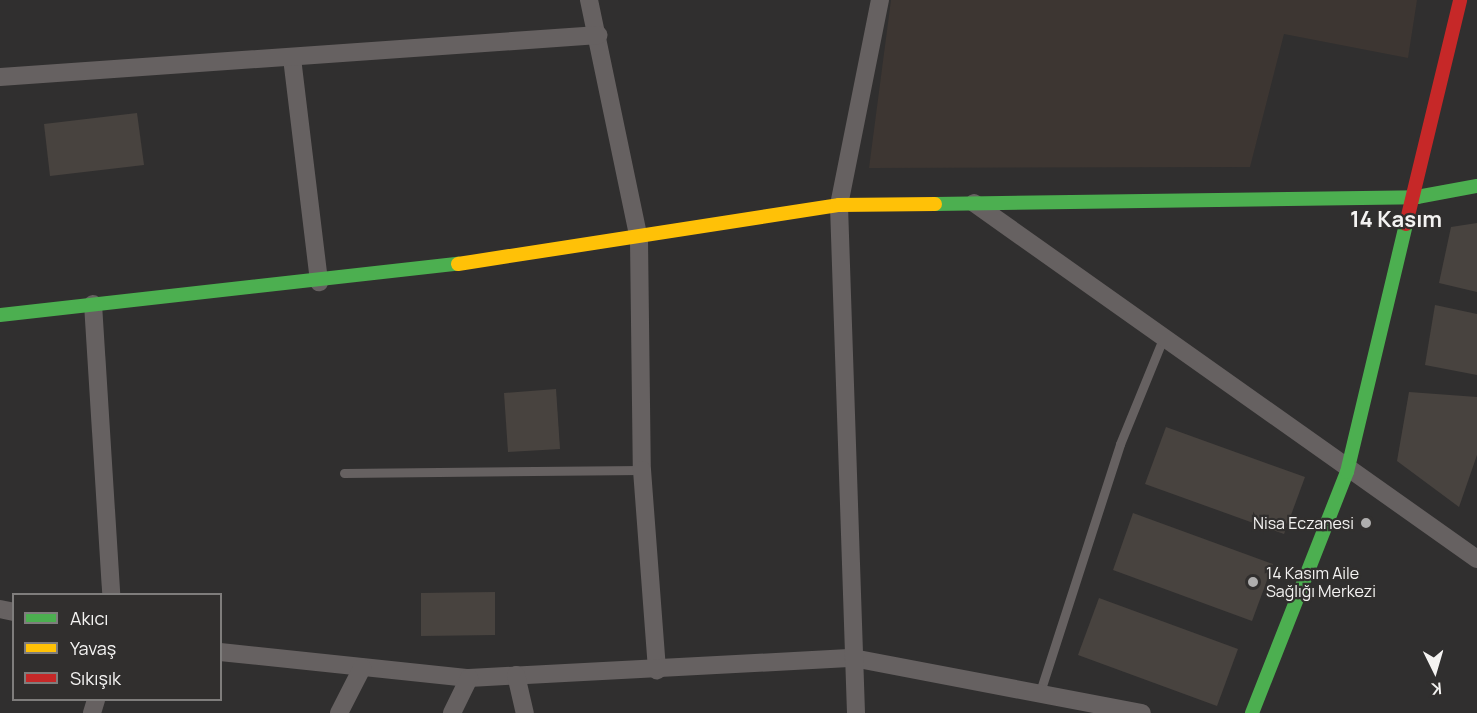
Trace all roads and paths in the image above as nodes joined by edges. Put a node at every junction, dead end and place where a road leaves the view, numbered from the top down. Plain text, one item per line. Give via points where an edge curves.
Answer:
1 (589, 0) edge
2 (880, 0) edge
3 (1460, 0) edge
4 (598, 35) junction
5 (292, 58) junction
6 (0, 76) edge
7 (1477, 186) edge
8 (1417, 197) junction
9 (973, 202) junction
10 (839, 205) junction
11 (639, 240) junction
12 (319, 282) junction
13 (93, 304) junction
14 (0, 315) edge
15 (1165, 334) junction
16 (642, 470) junction
17 (1347, 472) junction
18 (344, 473) dead end
19 (1477, 559) edge
20 (111, 593) edge
21 (222, 652) edge
22 (853, 658) junction
23 (362, 668) junction
24 (657, 670) junction
25 (516, 675) junction
26 (469, 678) junction
27 (1039, 695) junction
28 (339, 713) edge
29 (452, 713) edge
30 (525, 713) edge
31 (856, 713) edge
32 (1142, 713) edge
33 (1252, 713) edge

1 - 4 street
2 - 10 street
3 - 8 street
4 - 5 street
4 - 11 street
5 - 6 street
5 - 12 street
7 - 8 street
8 - 9 street
8 - 17 street
9 - 10 street
9 - 15 street
10 - 11 street
10 - 22 street
11 - 12 street
11 - 16 street
12 - 13 street
13 - 14 street
13 - 20 street
15 - 17 street
15 - 27 lane via 1120,444
16 - 18 lane
16 - 24 street
17 - 19 street
17 - 33 street
21 - 23 street
22 - 24 street
22 - 27 street
22 - 31 street
23 - 26 street
23 - 28 street
24 - 25 street
25 - 26 street
25 - 30 street
26 - 29 street
27 - 32 street

